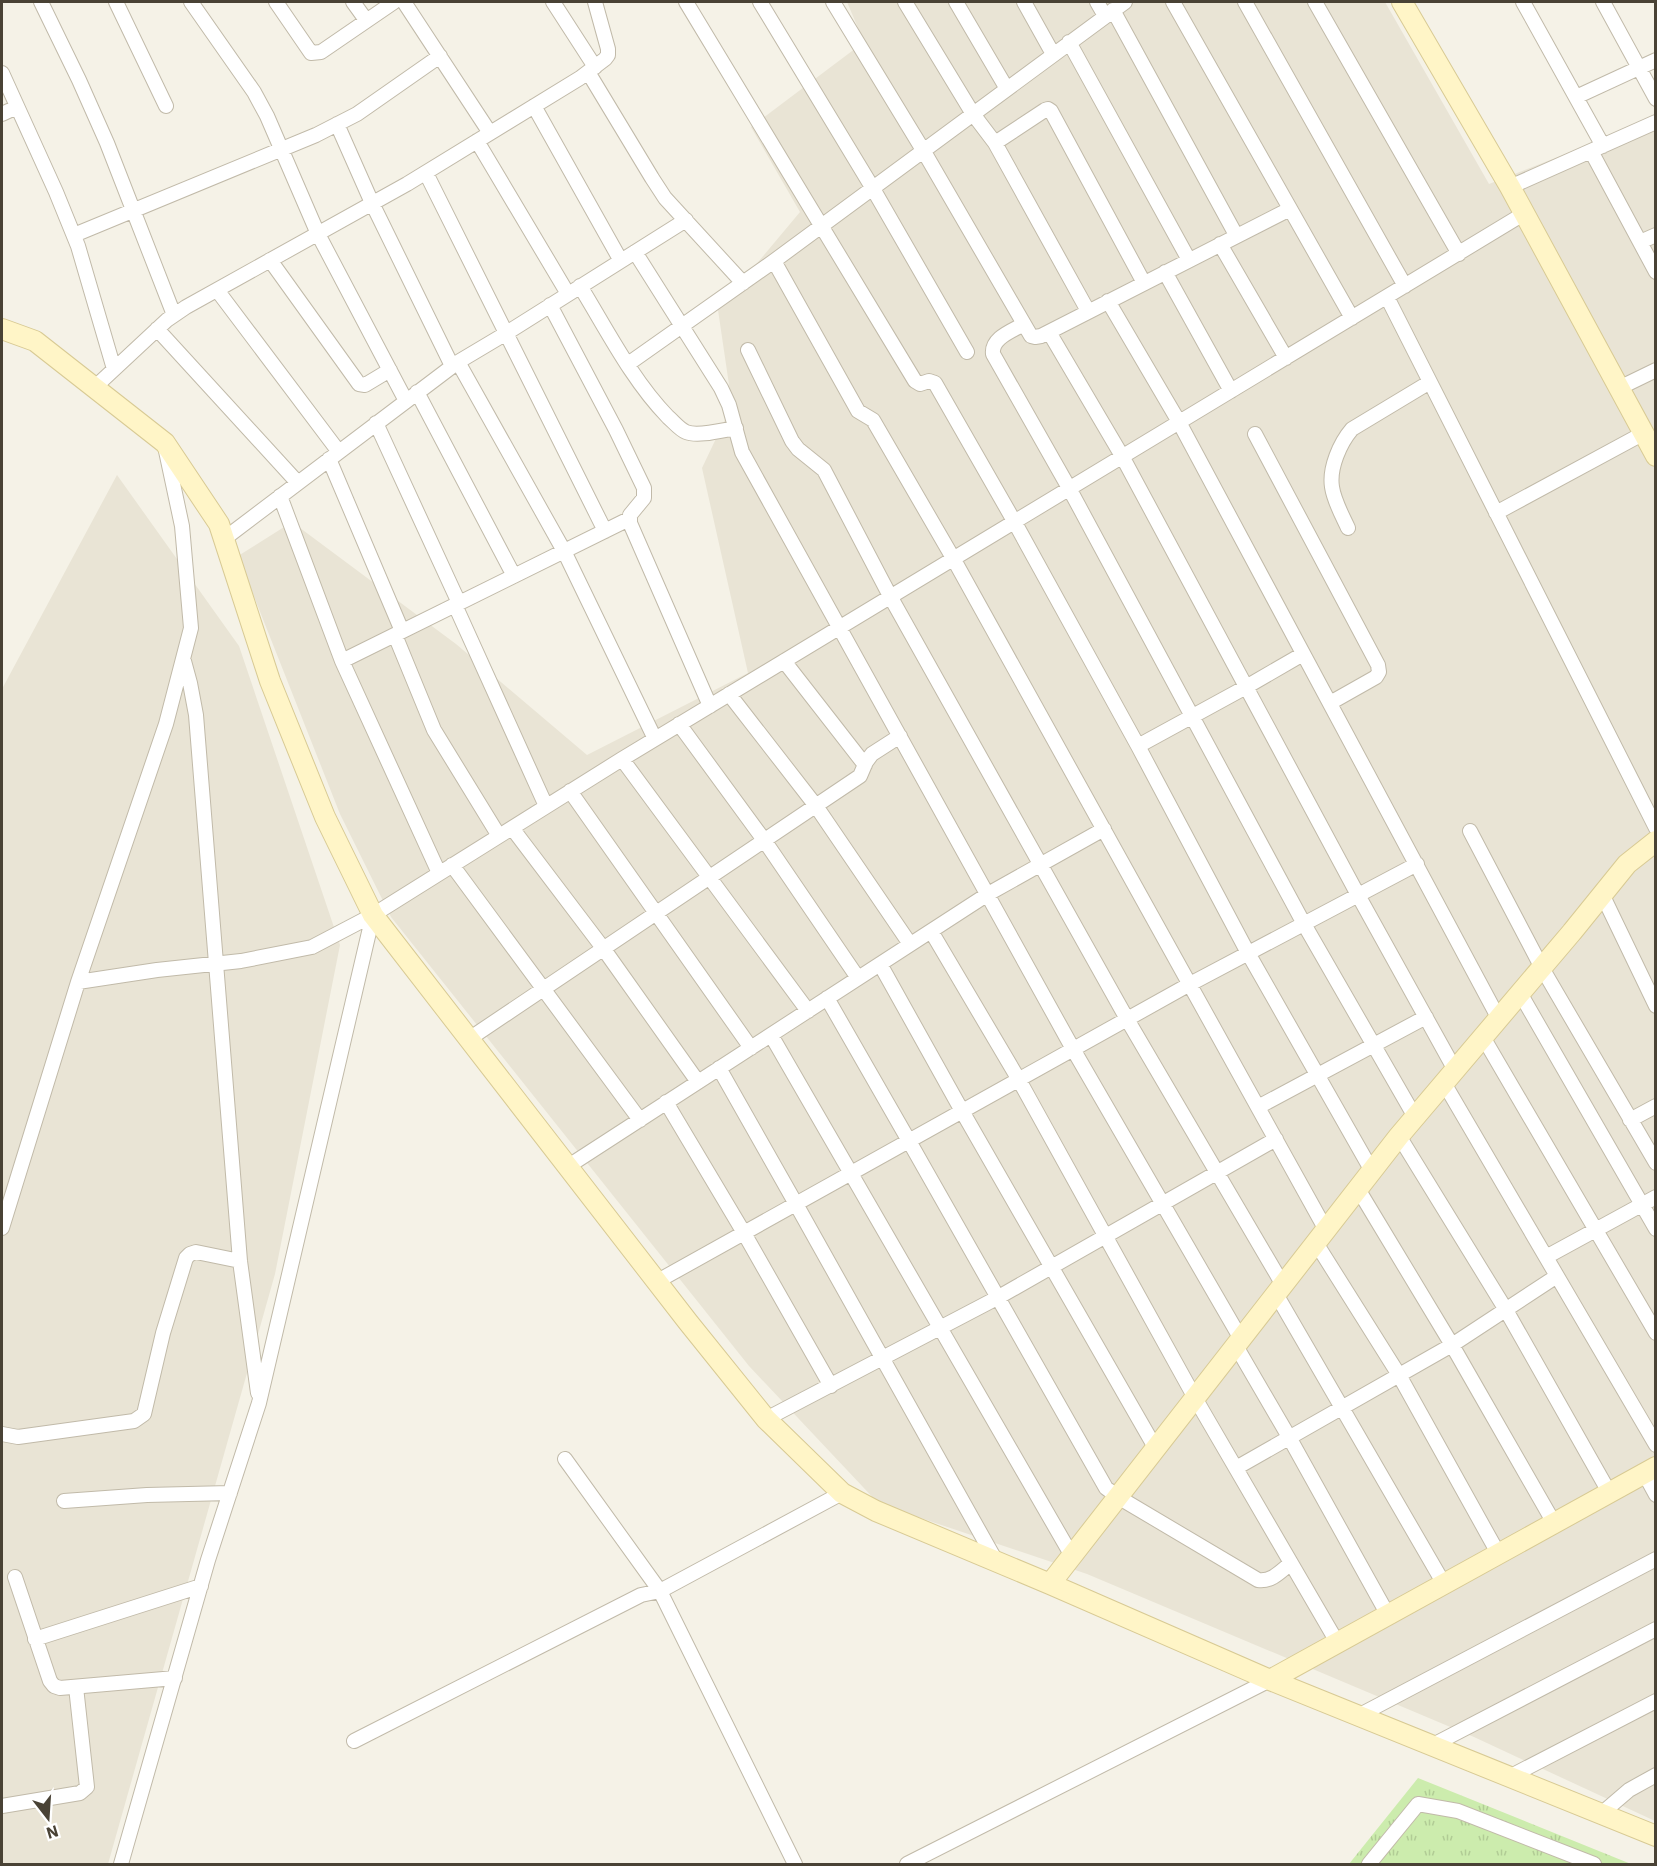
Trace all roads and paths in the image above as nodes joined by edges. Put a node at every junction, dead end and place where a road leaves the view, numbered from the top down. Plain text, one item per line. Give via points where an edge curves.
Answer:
1 (41, 2) edge
2 (116, 2) edge
3 (191, 2) edge
4 (276, 2) edge
5 (353, 2) edge
6 (394, 2) edge
7 (404, 2) edge
8 (553, 2) edge
9 (595, 2) edge
10 (686, 2) edge
11 (760, 2) edge
12 (833, 2) edge
13 (905, 2) edge
14 (956, 2) edge
15 (1023, 2) edge
16 (1097, 2) edge
17 (1125, 2) edge
18 (1173, 2) edge
19 (1245, 2) edge
20 (1315, 2) edge
21 (1402, 2) edge
22 (1523, 2) edge
23 (1603, 2) edge
24 (1109, 13) junction
25 (366, 20) junction
26 (1069, 42) junction
27 (1053, 54) junction
28 (440, 56) junction
29 (1656, 60) edge
30 (1639, 67) junction
31 (592, 69) junction
32 (2, 73) edge
33 (1007, 89) junction
34 (1576, 97) junction
35 (1656, 99) edge
36 (166, 106) dead end
37 (534, 106) junction
38 (17, 107) junction
39 (2, 114) edge
40 (973, 114) junction
41 (1656, 122) edge
42 (337, 124) junction
43 (490, 133) junction
44 (477, 141) junction
45 (994, 143) junction
46 (1597, 148) junction
47 (282, 150) junction
48 (923, 150) junction
49 (426, 172) junction
50 (872, 187) junction
51 (1510, 187) junction
52 (372, 203) junction
53 (1290, 209) junction
54 (134, 210) junction
55 (1525, 213) junction
56 (686, 220) junction
57 (821, 225) junction
58 (318, 234) junction
59 (74, 235) junction
60 (1236, 235) junction
61 (1656, 235) edge
62 (1640, 242) junction
63 (1220, 244) junction
64 (635, 252) junction
65 (1459, 254) junction
66 (270, 260) junction
67 (1189, 260) junction
68 (621, 261) junction
69 (774, 261) junction
70 (1165, 272) junction
71 (1656, 272) edge
72 (744, 283) junction
73 (1144, 283) junction
74 (580, 286) junction
75 (1405, 286) junction
76 (217, 290) junction
77 (568, 294) junction
78 (1387, 297) junction
79 (1108, 301) junction
80 (550, 305) junction
81 (1088, 312) junction
82 (174, 315) junction
83 (1352, 318) junction
84 (1024, 324) junction
85 (682, 326) junction
86 (2, 329) edge
87 (156, 329) junction
88 (1050, 332) junction
89 (505, 334) junction
90 (748, 350) dead end
91 (967, 352) dead end
92 (1286, 358) junction
93 (455, 364) junction
94 (628, 364) junction
95 (114, 369) junction
96 (390, 370) junction
97 (1656, 370) edge
98 (1430, 382) junction
99 (94, 388) junction
100 (1619, 388) junction
101 (1231, 391) junction
102 (412, 396) junction
103 (1179, 422) junction
104 (376, 423) junction
105 (736, 428) junction
106 (1644, 433) junction
107 (1255, 434) dead end
108 (165, 443) junction
109 (334, 455) junction
110 (1122, 456) junction
111 (1656, 456) edge
112 (298, 483) junction
113 (1069, 488) junction
114 (280, 496) junction
115 (1496, 513) junction
116 (629, 519) junction
117 (1014, 521) junction
118 (1348, 528) dead end
119 (605, 531) junction
120 (224, 539) junction
121 (564, 551) junction
122 (953, 558) junction
123 (514, 576) junction
124 (890, 596) junction
125 (457, 604) junction
126 (840, 627) junction
127 (398, 633) junction
128 (1304, 654) junction
129 (183, 659) junction
130 (342, 661) junction
131 (784, 661) junction
132 (1246, 687) junction
133 (729, 694) junction
134 (1330, 703) junction
135 (710, 706) junction
136 (1193, 716) junction
137 (679, 724) junction
138 (900, 736) junction
139 (656, 739) junction
140 (1138, 746) junction
141 (622, 759) junction
142 (865, 765) junction
143 (570, 791) junction
144 (546, 806) junction
145 (816, 806) junction
146 (512, 828) junction
147 (1656, 828) edge
148 (1104, 829) junction
149 (1470, 831) dead end
150 (499, 836) junction
151 (764, 840) junction
152 (1656, 841) edge
153 (1417, 864) junction
154 (452, 865) junction
155 (1041, 865) junction
156 (439, 873) junction
157 (709, 877) junction
158 (988, 894) junction
159 (1602, 894) junction
160 (1358, 896) junction
161 (656, 913) junction
162 (372, 915) junction
163 (1304, 924) junction
164 (931, 931) junction
165 (910, 944) junction
166 (603, 948) junction
167 (1248, 953) junction
168 (217, 964) junction
169 (880, 964) junction
170 (1542, 968) junction
171 (858, 978) junction
172 (78, 982) junction
173 (1190, 984) junction
174 (544, 988) junction
175 (1520, 993) junction
176 (827, 998) junction
177 (1656, 1006) edge
178 (808, 1011) junction
179 (1426, 1017) junction
180 (1127, 1019) junction
181 (1498, 1019) junction
182 (771, 1035) junction
183 (1484, 1037) junction
184 (468, 1039) junction
185 (1374, 1045) junction
186 (751, 1047) junction
187 (1073, 1049) junction
188 (719, 1068) junction
189 (1318, 1076) junction
190 (1450, 1076) junction
191 (1018, 1080) junction
192 (698, 1082) junction
193 (666, 1102) junction
194 (1656, 1106) edge
195 (1258, 1107) junction
196 (962, 1111) junction
197 (1415, 1117) junction
198 (640, 1120) junction
199 (1630, 1120) junction
200 (1399, 1136) junction
201 (1276, 1139) junction
202 (909, 1141) junction
203 (1656, 1163) edge
204 (567, 1167) junction
205 (1216, 1171) junction
206 (1372, 1171) junction
207 (852, 1173) junction
208 (1358, 1189) junction
209 (1656, 1197) edge
210 (796, 1204) junction
211 (1163, 1204) junction
212 (1642, 1205) junction
213 (2, 1228) edge
214 (1656, 1229) edge
215 (1596, 1230) junction
216 (744, 1233) junction
217 (1321, 1236) junction
218 (1106, 1237) junction
219 (1546, 1257) junction
220 (240, 1260) junction
221 (1051, 1267) junction
222 (1557, 1276) junction
223 (656, 1282) junction
224 (1280, 1290) junction
225 (997, 1298) junction
226 (1506, 1310) junction
227 (940, 1326) junction
228 (1656, 1333) edge
229 (1238, 1343) junction
230 (1452, 1345) junction
231 (883, 1358) junction
232 (1399, 1375) junction
233 (831, 1386) junction
234 (1195, 1398) junction
235 (259, 1403) junction
236 (1342, 1407) junction
237 (766, 1419) junction
238 (2, 1434) edge
239 (1289, 1437) junction
240 (1656, 1444) edge
241 (1156, 1449) junction
242 (565, 1459) dead end
243 (1236, 1468) junction
244 (1650, 1470) edge
245 (1609, 1492) junction
246 (230, 1493) junction
247 (842, 1493) junction
248 (1656, 1495) edge
249 (1118, 1497) junction
250 (64, 1501) dead end
251 (1554, 1522) junction
252 (1498, 1553) junction
253 (1072, 1556) junction
254 (1656, 1559) edge
255 (996, 1561) junction
256 (1291, 1563) junction
257 (15, 1577) dead end
258 (1050, 1584) junction
259 (1444, 1584) junction
260 (201, 1586) junction
261 (660, 1591) junction
262 (1388, 1615) junction
263 (1656, 1629) edge
264 (35, 1639) junction
265 (1337, 1642) junction
266 (175, 1678) junction
267 (1270, 1680) junction
268 (76, 1687) junction
269 (1656, 1701) edge
270 (1358, 1716) junction
271 (354, 1741) dead end
272 (1433, 1745) junction
273 (1656, 1775) edge
274 (1511, 1776) junction
275 (2, 1806) edge
276 (1601, 1814) junction
277 (1656, 1836) edge
278 (121, 1864) edge
279 (795, 1864) edge
280 (907, 1864) edge
281 (1370, 1864) edge
282 (1594, 1864) edge

1 - 54 street
2 - 36 street
3 - 47 street via 254,92
4 - 25 street via 310,53 321,52
5 - 25 street
6 - 25 street
7 - 28 street
8 - 31 street
9 - 31 street via 608,55
10 - 57 street
11 - 50 street
12 - 48 street
13 - 40 street
14 - 33 street
15 - 27 street
16 - 24 street
17 - 24 street
18 - 53 street
19 - 75 street
20 - 65 street
21 - 51 street
22 - 34 street
23 - 30 street
24 - 26 street
24 - 60 street
26 - 27 street
26 - 67 street
27 - 33 street
28 - 42 street via 378,101
28 - 43 street
29 - 30 street
30 - 34 street
30 - 35 street
31 - 37 street
31 - 56 street via 652,178
32 - 38 street
33 - 40 street
34 - 46 street
37 - 43 street
37 - 68 street
38 - 39 street
38 - 59 street
40 - 45 street
40 - 48 street
41 - 46 street
42 - 47 street
42 - 52 street
43 - 44 street
44 - 49 street
44 - 77 street
45 - 73 street via 1044,110 1051,111
45 - 81 street
46 - 51 street
46 - 62 street
47 - 54 street
47 - 58 street
48 - 50 street
48 - 84 street
49 - 52 street
49 - 89 street
50 - 57 street
50 - 91 street
51 - 55 street
52 - 58 street
52 - 93 street
53 - 60 street
53 - 83 street
54 - 59 street
54 - 82 street
55 - 65 street
55 - 100 street
56 - 64 street
56 - 72 street
57 - 69 street
57 - 117 street via 915,381 935,383
58 - 66 street
58 - 96 street
59 - 95 street
60 - 63 street
61 - 62 street
62 - 71 street
63 - 67 street
63 - 92 street
64 - 68 street
64 - 85 street
65 - 75 street
66 - 76 street
66 - 96 street via 359,384 365,385
67 - 70 street
68 - 74 street
69 - 72 street
69 - 122 street via 858,411 873,420
70 - 73 street
70 - 101 street
72 - 85 street
73 - 79 street
74 - 77 street
74 - 94 street
75 - 78 street
76 - 82 street
76 - 109 street
77 - 80 street
78 - 83 street
78 - 98 street
79 - 81 street
79 - 103 street
80 - 89 street
80 - 116 street via 644,488 644,498
81 - 88 street
82 - 87 street
83 - 92 street
84 - 88 street via 1031,336
84 - 113 street via 995,342 993,354
85 - 94 street
85 - 105 street via 721,388
86 - 99 street via 35,341
87 - 95 street
87 - 112 street
88 - 110 street
89 - 93 street
89 - 119 street
90 - 124 street via 792,441 824,470
92 - 101 street
93 - 102 street
93 - 121 street
94 - 105 street via 656,405 686,433
95 - 99 street
96 - 102 street
97 - 100 street
98 - 115 street
98 - 118 street via 1345,437 1332,486
99 - 108 street
100 - 106 street
101 - 103 street
102 - 104 street
102 - 123 street
103 - 110 street
103 - 128 street
104 - 109 street
104 - 125 street
105 - 126 street via 742,452
106 - 111 street
106 - 115 street
107 - 134 street via 1378,665 1376,677
108 - 120 street via 219,524
108 - 129 street via 182,526 191,627
109 - 112 street
109 - 127 street
110 - 113 street
110 - 132 street
112 - 114 street
113 - 117 street
113 - 136 street
114 - 120 street
114 - 130 street
115 - 147 street
116 - 119 street
116 - 135 street
117 - 122 street
117 - 140 street
119 - 121 street
120 - 162 street via 270,681 325,816
121 - 123 street
121 - 139 street
122 - 124 street
122 - 148 street
123 - 125 street
124 - 126 street
124 - 155 street
125 - 127 street
125 - 144 street
126 - 131 street
126 - 138 street
127 - 130 street
127 - 150 street via 434,729
128 - 132 street
128 - 134 street
129 - 168 street via 196,715
129 - 172 street via 166,724
130 - 156 street
131 - 133 street
131 - 142 street
132 - 136 street
132 - 160 street
133 - 135 street
133 - 145 street
134 - 153 street
135 - 137 street
136 - 140 street
136 - 163 street
137 - 139 street
137 - 151 street
138 - 142 street via 872,754
138 - 158 street
139 - 141 street
140 - 167 street
141 - 143 street
141 - 157 street
142 - 145 street via 860,776
143 - 144 street
143 - 161 street
144 - 146 street
145 - 151 street
145 - 165 street
146 - 150 street
146 - 166 street
148 - 155 street
148 - 173 street
149 - 170 street
150 - 154 street
151 - 157 street
151 - 171 street
152 - 159 street via 1627,864
153 - 160 street
153 - 181 street
154 - 156 street
154 - 174 street
155 - 158 street
155 - 180 street
156 - 162 street
157 - 161 street
157 - 178 street
158 - 164 street
158 - 187 street
159 - 170 street
159 - 177 street
160 - 163 street
160 - 179 street
161 - 166 street
161 - 186 street
162 - 168 street via 312,947
162 - 184 street
162 - 235 street
163 - 167 street
163 - 185 street
164 - 165 street
164 - 191 street
165 - 169 street
166 - 174 street
166 - 192 street
167 - 173 street
167 - 189 street
168 - 172 street
168 - 220 street
169 - 171 street
169 - 196 street
170 - 175 street
170 - 199 street
171 - 176 street
172 - 213 street
173 - 180 street
173 - 195 street
174 - 184 street
174 - 198 street
175 - 181 street
175 - 212 street
176 - 178 street
176 - 202 street
178 - 182 street
179 - 185 street
179 - 190 street
180 - 187 street
180 - 205 street
181 - 183 street
182 - 186 street
182 - 207 street
183 - 190 street
183 - 215 street
184 - 204 street
185 - 189 street
185 - 197 street
186 - 188 street
187 - 191 street
187 - 211 street
188 - 192 street
188 - 210 street
189 - 195 street
189 - 206 street
190 - 197 street
190 - 219 street
191 - 196 street
191 - 218 street
192 - 193 street
193 - 198 street
193 - 216 street
194 - 199 street
195 - 201 street
196 - 202 street
196 - 221 street
197 - 200 street
198 - 204 street
199 - 203 street
200 - 206 street
200 - 226 street
201 - 205 street
201 - 217 street
202 - 207 street
202 - 225 street
204 - 223 street
205 - 211 street
205 - 224 street
206 - 208 street
207 - 210 street
207 - 227 street
208 - 217 street
208 - 230 street
209 - 212 street
210 - 216 street
210 - 231 street
211 - 218 street
211 - 229 street
212 - 214 street
212 - 215 street
215 - 219 street
215 - 228 street
216 - 223 street
216 - 233 street
217 - 224 street
217 - 232 street
218 - 221 street
218 - 234 street
219 - 222 street
220 - 235 street
220 - 238 street via 196,1252 186,1258 140,1418 18,1437
221 - 225 street
221 - 241 street
222 - 226 street
222 - 240 street
223 - 237 street
224 - 229 street
224 - 236 street
225 - 227 street
225 - 249 street via 1099,1478
226 - 230 street
226 - 245 street
227 - 231 street
227 - 253 street
229 - 234 street
229 - 239 street
230 - 232 street
230 - 251 street
231 - 233 street
231 - 255 street
232 - 236 street
232 - 252 street
233 - 237 street
234 - 241 street
234 - 243 street
235 - 246 street
236 - 239 street
236 - 259 street
237 - 247 street
239 - 243 street
239 - 262 street
241 - 249 street
242 - 261 street
243 - 256 street
244 - 245 street
244 - 248 street
245 - 251 street
246 - 250 street
246 - 260 street
247 - 255 street
247 - 261 street
249 - 253 street
249 - 256 street via 1258,1580 1271,1579
251 - 252 street
252 - 259 street
253 - 258 street
254 - 270 street
255 - 258 street
256 - 265 street
257 - 264 street
258 - 267 street
259 - 262 street
260 - 264 street
260 - 266 street
261 - 271 street via 641,1594
261 - 279 street
262 - 265 street
263 - 272 street
264 - 268 street via 54,1686
265 - 267 street
266 - 268 street
266 - 278 street
267 - 270 street
267 - 280 street
268 - 275 street via 87,1787 80,1793
269 - 274 street
270 - 272 street
272 - 274 street
273 - 276 street via 1629,1790
274 - 276 street
276 - 277 street
281 - 282 street via 1418,1804 1458,1811

